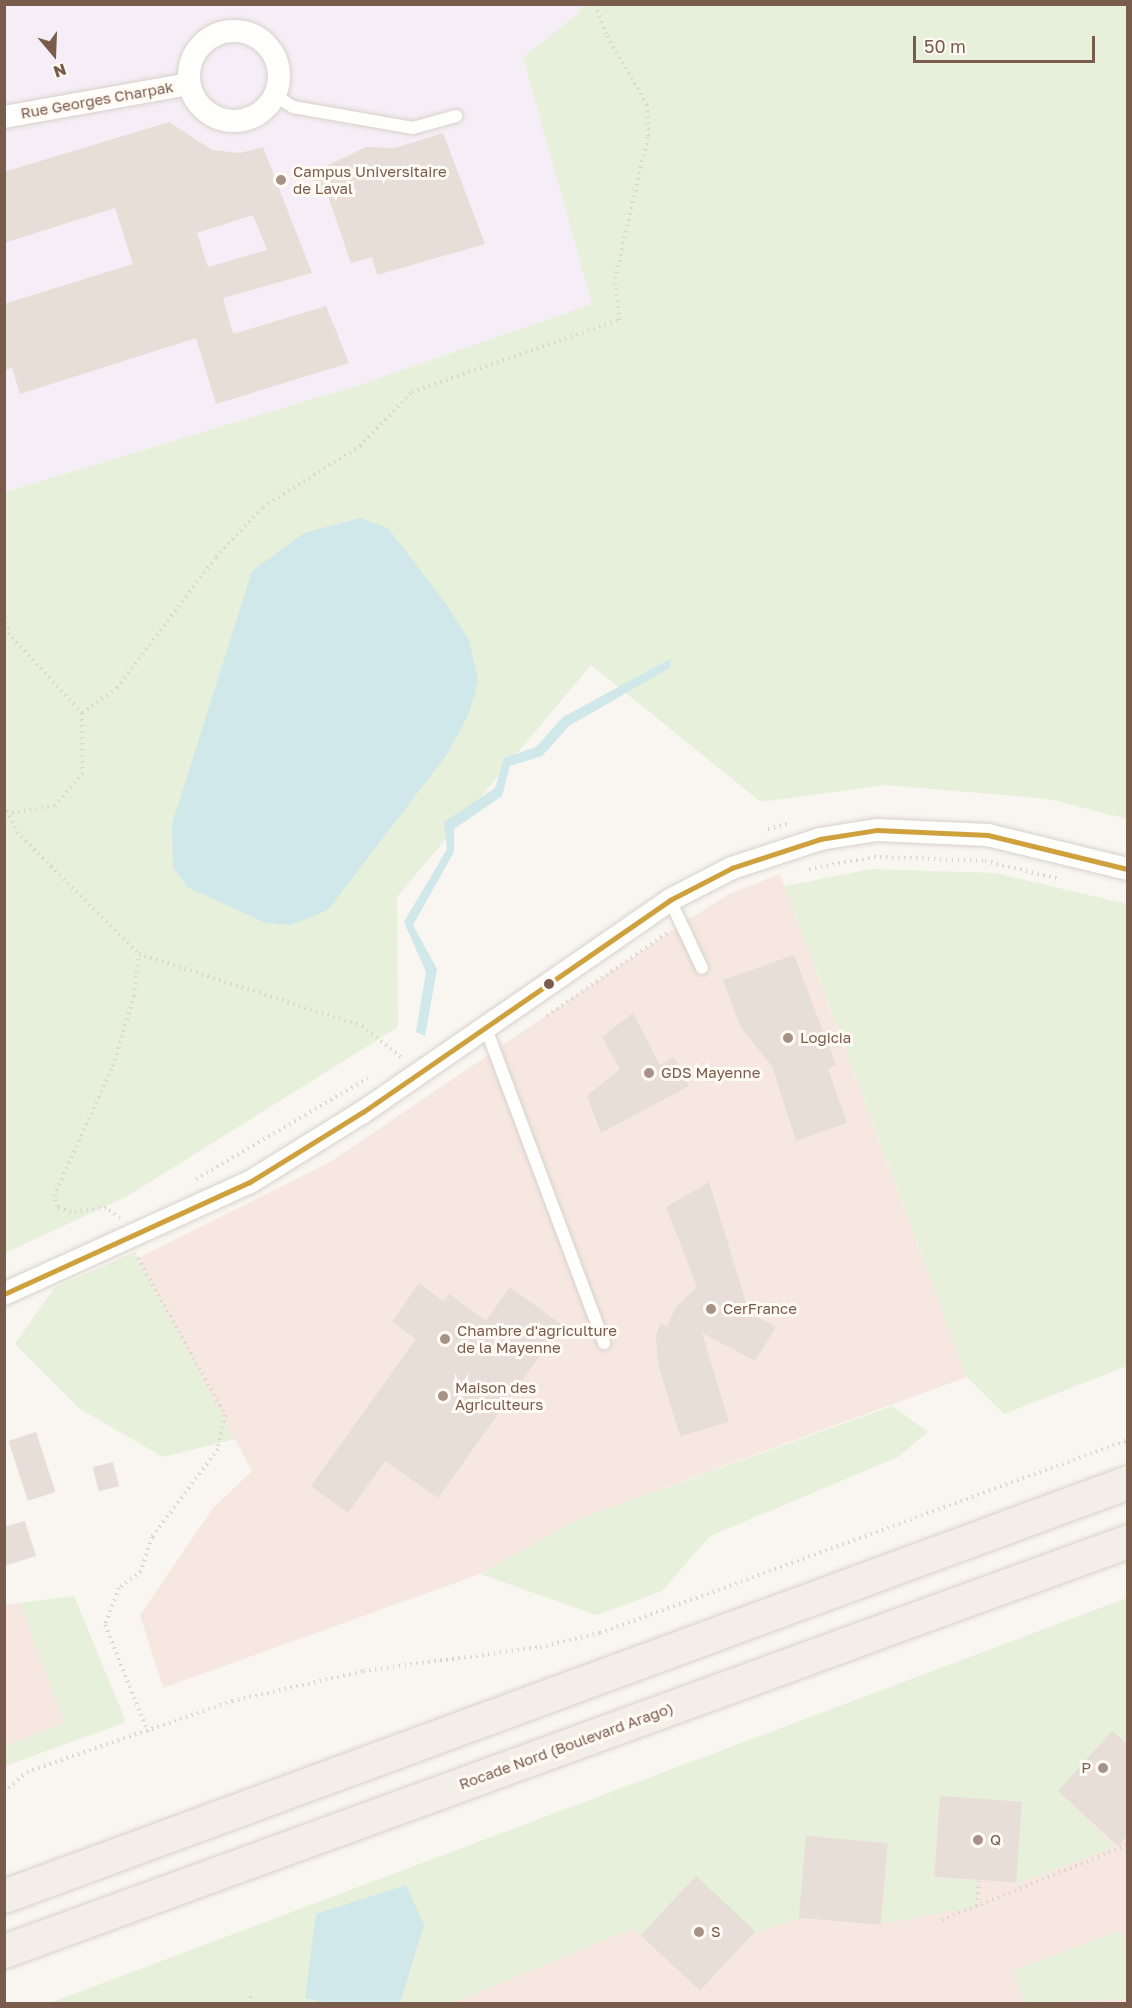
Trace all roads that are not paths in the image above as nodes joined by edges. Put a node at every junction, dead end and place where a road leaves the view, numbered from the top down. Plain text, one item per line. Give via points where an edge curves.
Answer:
1 (189, 84) junction
2 (275, 95) junction
3 (456, 116) dead end
4 (4, 117) edge
5 (1128, 869) edge
6 (670, 900) junction
7 (702, 968) dead end
8 (485, 1026) junction
9 (4, 1294) edge
10 (604, 1343) dead end
11 (1128, 1482) edge
12 (1128, 1541) edge
13 (4, 1896) edge
14 (4, 1951) edge

1 - 2 street, Rue Georges Charpak via 204,110 232,121 257,115
1 - 2 street, Rue Georges Charpak via 192,59 208,39 245,33 275,57
1 - 4 street, Rue Georges Charpak
2 - 3 lane via 293,107 413,128
5 - 6 street via 988,835 877,830 820,839 743,865
6 - 7 lane
6 - 8 street
8 - 9 street via 250,1182 134,1249
8 - 10 lane
11 - 13 main road
12 - 14 main road, Rocade Nord (Boulevard Arago)

